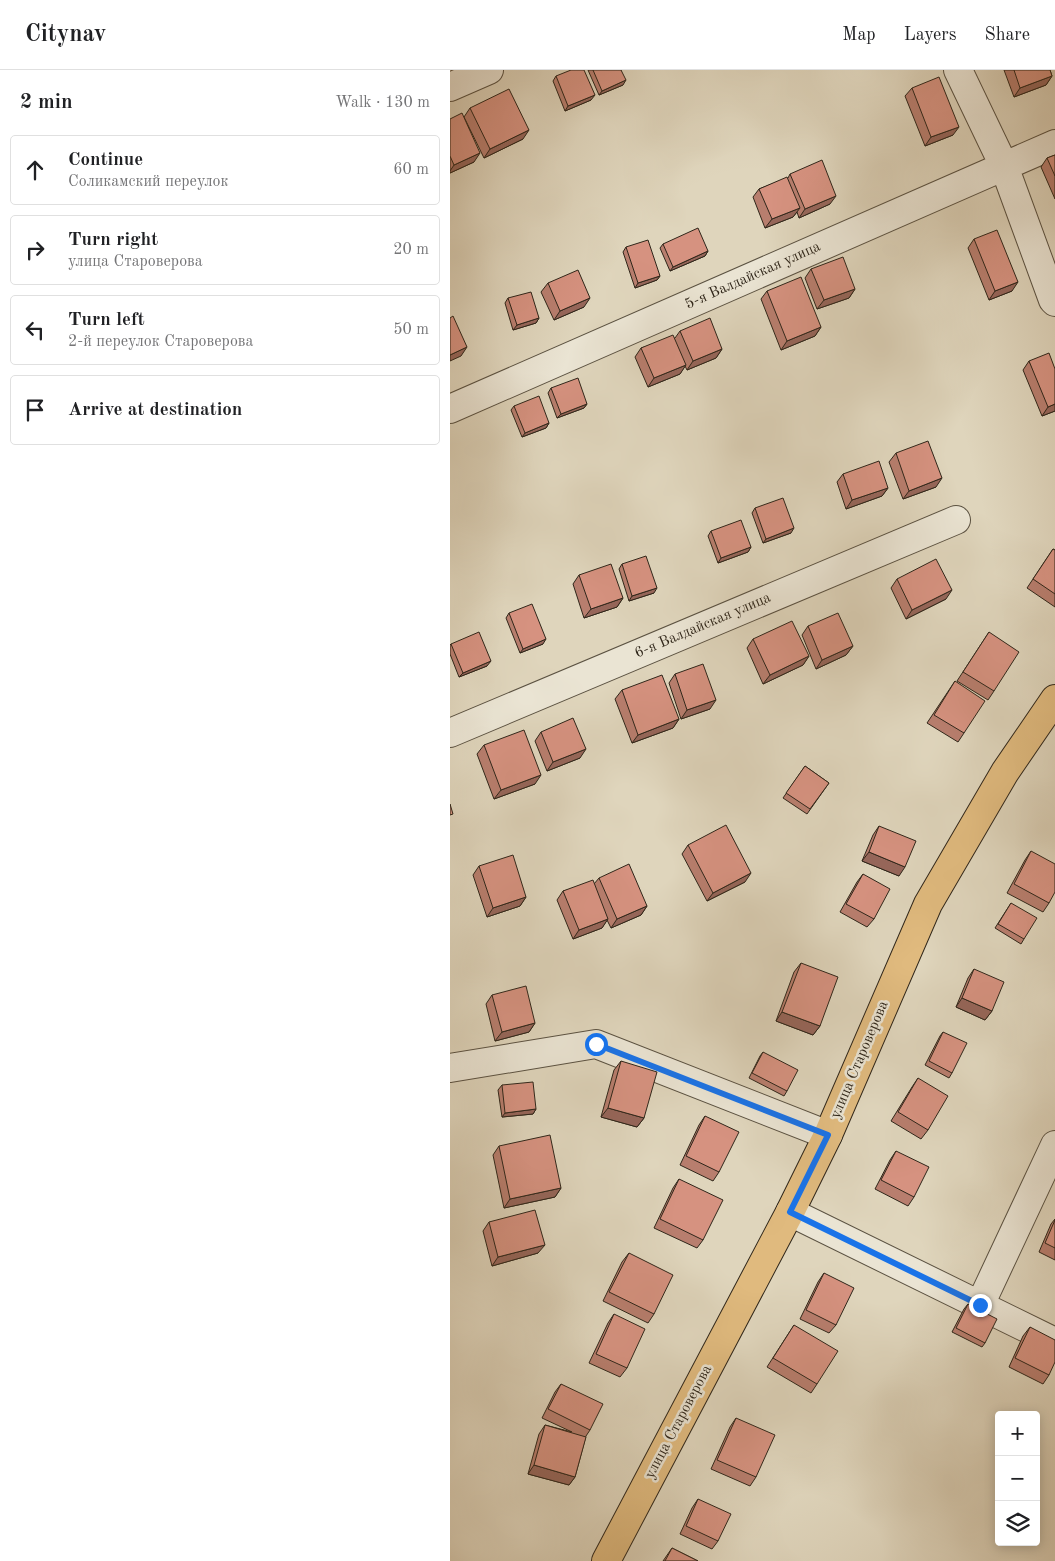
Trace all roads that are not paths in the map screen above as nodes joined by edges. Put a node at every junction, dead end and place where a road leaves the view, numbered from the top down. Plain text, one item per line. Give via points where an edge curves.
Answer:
1 (489, 70) edge
2 (958, 70) edge
3 (450, 87) edge
4 (1055, 144) edge
5 (1004, 166) junction
6 (1055, 302) edge
7 (450, 409) edge
8 (956, 520) dead end
9 (1055, 699) edge
10 (450, 733) edge
11 (450, 1068) edge
12 (828, 1135) junction
13 (1055, 1145) edge
14 (790, 1212) junction
15 (980, 1305) junction
16 (1055, 1342) edge
17 (606, 1561) edge

1 - 3 street
2 - 5 street
4 - 5 street, 5-я Валдайская улица
5 - 6 street
5 - 7 street, 5-я Валдайская улица
8 - 10 street, 6-я Валдайская улица
9 - 12 main road, улица Староверова via 1005,772 928,904
11 - 12 street via 596,1044
12 - 14 main road, улица Староверова
13 - 15 street
14 - 15 street
14 - 17 main road, улица Староверова
15 - 16 street

